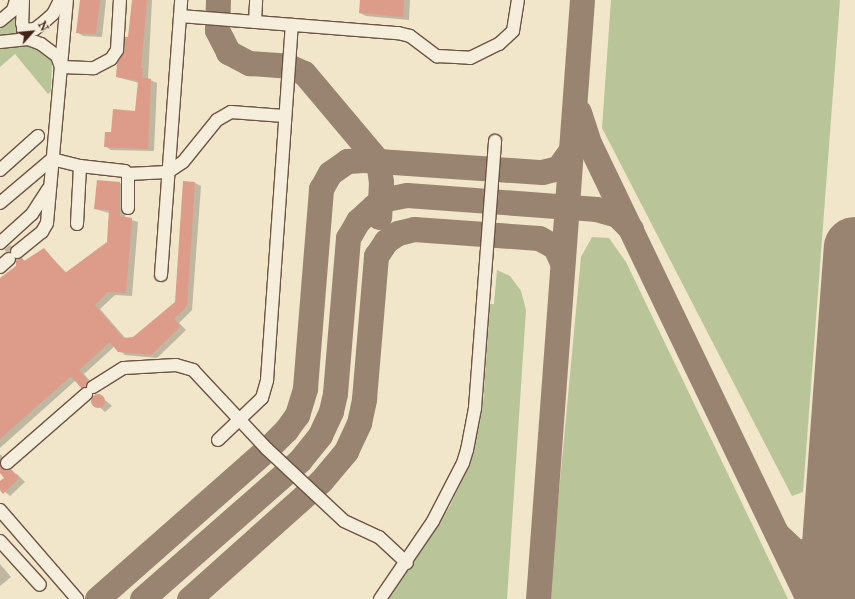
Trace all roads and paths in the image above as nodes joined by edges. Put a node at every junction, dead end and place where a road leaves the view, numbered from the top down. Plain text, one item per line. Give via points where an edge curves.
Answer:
1 (16, 0) edge
2 (23, 0) edge
3 (60, 0) edge
4 (67, 0) edge
5 (120, 0) edge
6 (181, 0) edge
7 (256, 0) edge
8 (518, 0) edge
9 (180, 16) junction
10 (0, 21) edge
11 (255, 22) junction
12 (292, 25) junction
13 (26, 35) junction
14 (0, 42) edge
15 (60, 67) junction
16 (284, 116) junction
17 (38, 136) dead end
18 (495, 141) dead end
19 (52, 159) junction
20 (80, 166) junction
21 (0, 170) edge
22 (168, 172) junction
23 (128, 174) junction
24 (50, 185) junction
25 (3, 196) edge
26 (128, 208) dead end
27 (77, 224) dead end
28 (0, 243) edge
29 (0, 267) edge
30 (161, 275) dead end
31 (240, 421) junction
32 (218, 440) dead end
33 (6, 463) dead end
34 (0, 510) edge
35 (0, 541) edge
36 (407, 563) junction
37 (40, 585) dead end
38 (77, 599) edge
39 (380, 599) edge

1 - 10 street via 13,10
2 - 13 street
3 - 13 street via 44,22
4 - 15 street
5 - 15 street via 116,50 111,59 94,68
6 - 9 street
7 - 11 street
8 - 12 street via 514,31 499,44 470,58 437,56 410,36 398,33
9 - 11 street
9 - 22 street
11 - 12 street
12 - 16 street
13 - 14 street
13 - 15 street via 57,56
15 - 19 street
16 - 22 street via 231,112 224,114 183,162
16 - 31 street via 278,249 267,380 262,398
17 - 21 street
18 - 36 street via 471,434 463,463 450,492
19 - 20 street
19 - 24 street
19 - 25 street
20 - 23 street via 122,170
20 - 27 street
22 - 23 street
22 - 30 street
23 - 26 street
24 - 28 street via 32,214
24 - 29 street via 47,223 42,232
31 - 32 street
31 - 33 street via 193,370 185,366 124,368 89,391
31 - 36 street via 344,521 379,537
34 - 38 street
35 - 37 street
36 - 39 street

